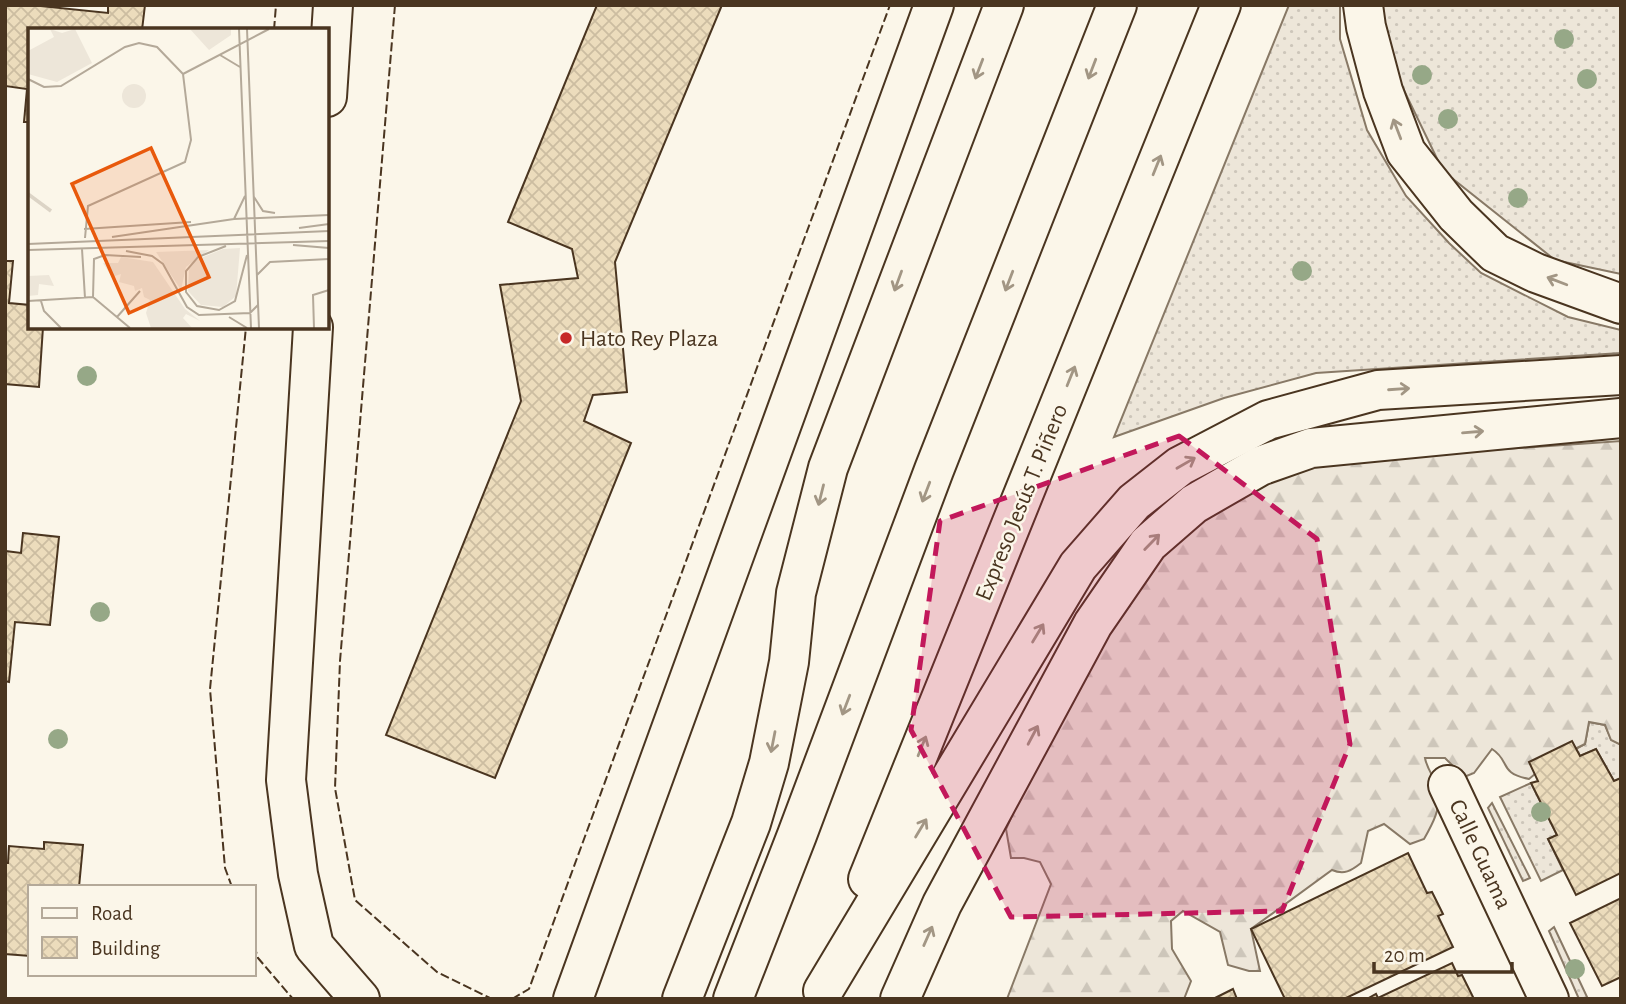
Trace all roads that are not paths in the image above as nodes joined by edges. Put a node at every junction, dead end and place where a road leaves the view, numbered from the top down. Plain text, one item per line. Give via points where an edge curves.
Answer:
1 (333, 5) edge
2 (934, 5) edge
3 (1004, 5) edge
4 (1117, 5) edge
5 (1222, 5) edge
6 (1363, 5) edge
7 (329, 66) edge
8 (1621, 304) edge
9 (313, 329) edge
10 (1621, 375) edge
11 (1621, 418) edge
12 (1448, 785) dead end
13 (821, 995) edge
14 (360, 999) edge
15 (573, 999) edge
16 (682, 999) edge
17 (733, 999) edge
18 (900, 999) edge
19 (1549, 999) edge

1 - 7 main road
2 - 15 main road
3 -> 16 main road via 828,468 796,593 789,662 769,763 751,823
4 -> 17 main road
13 -> 5 main road, Expreso Jesús T. Piñero
8 -> 6 main road via 1495,253 1456,215 1406,152 1383,91
9 - 14 main road via 286,780 298,874 314,946
13 -> 10 main road via 1078,566 1134,502 1180,466 1268,420 1378,390
18 -> 11 main road via 942,904 1093,624 1148,544 1194,504 1260,466 1311,448
12 - 19 main road, Calle Guama

